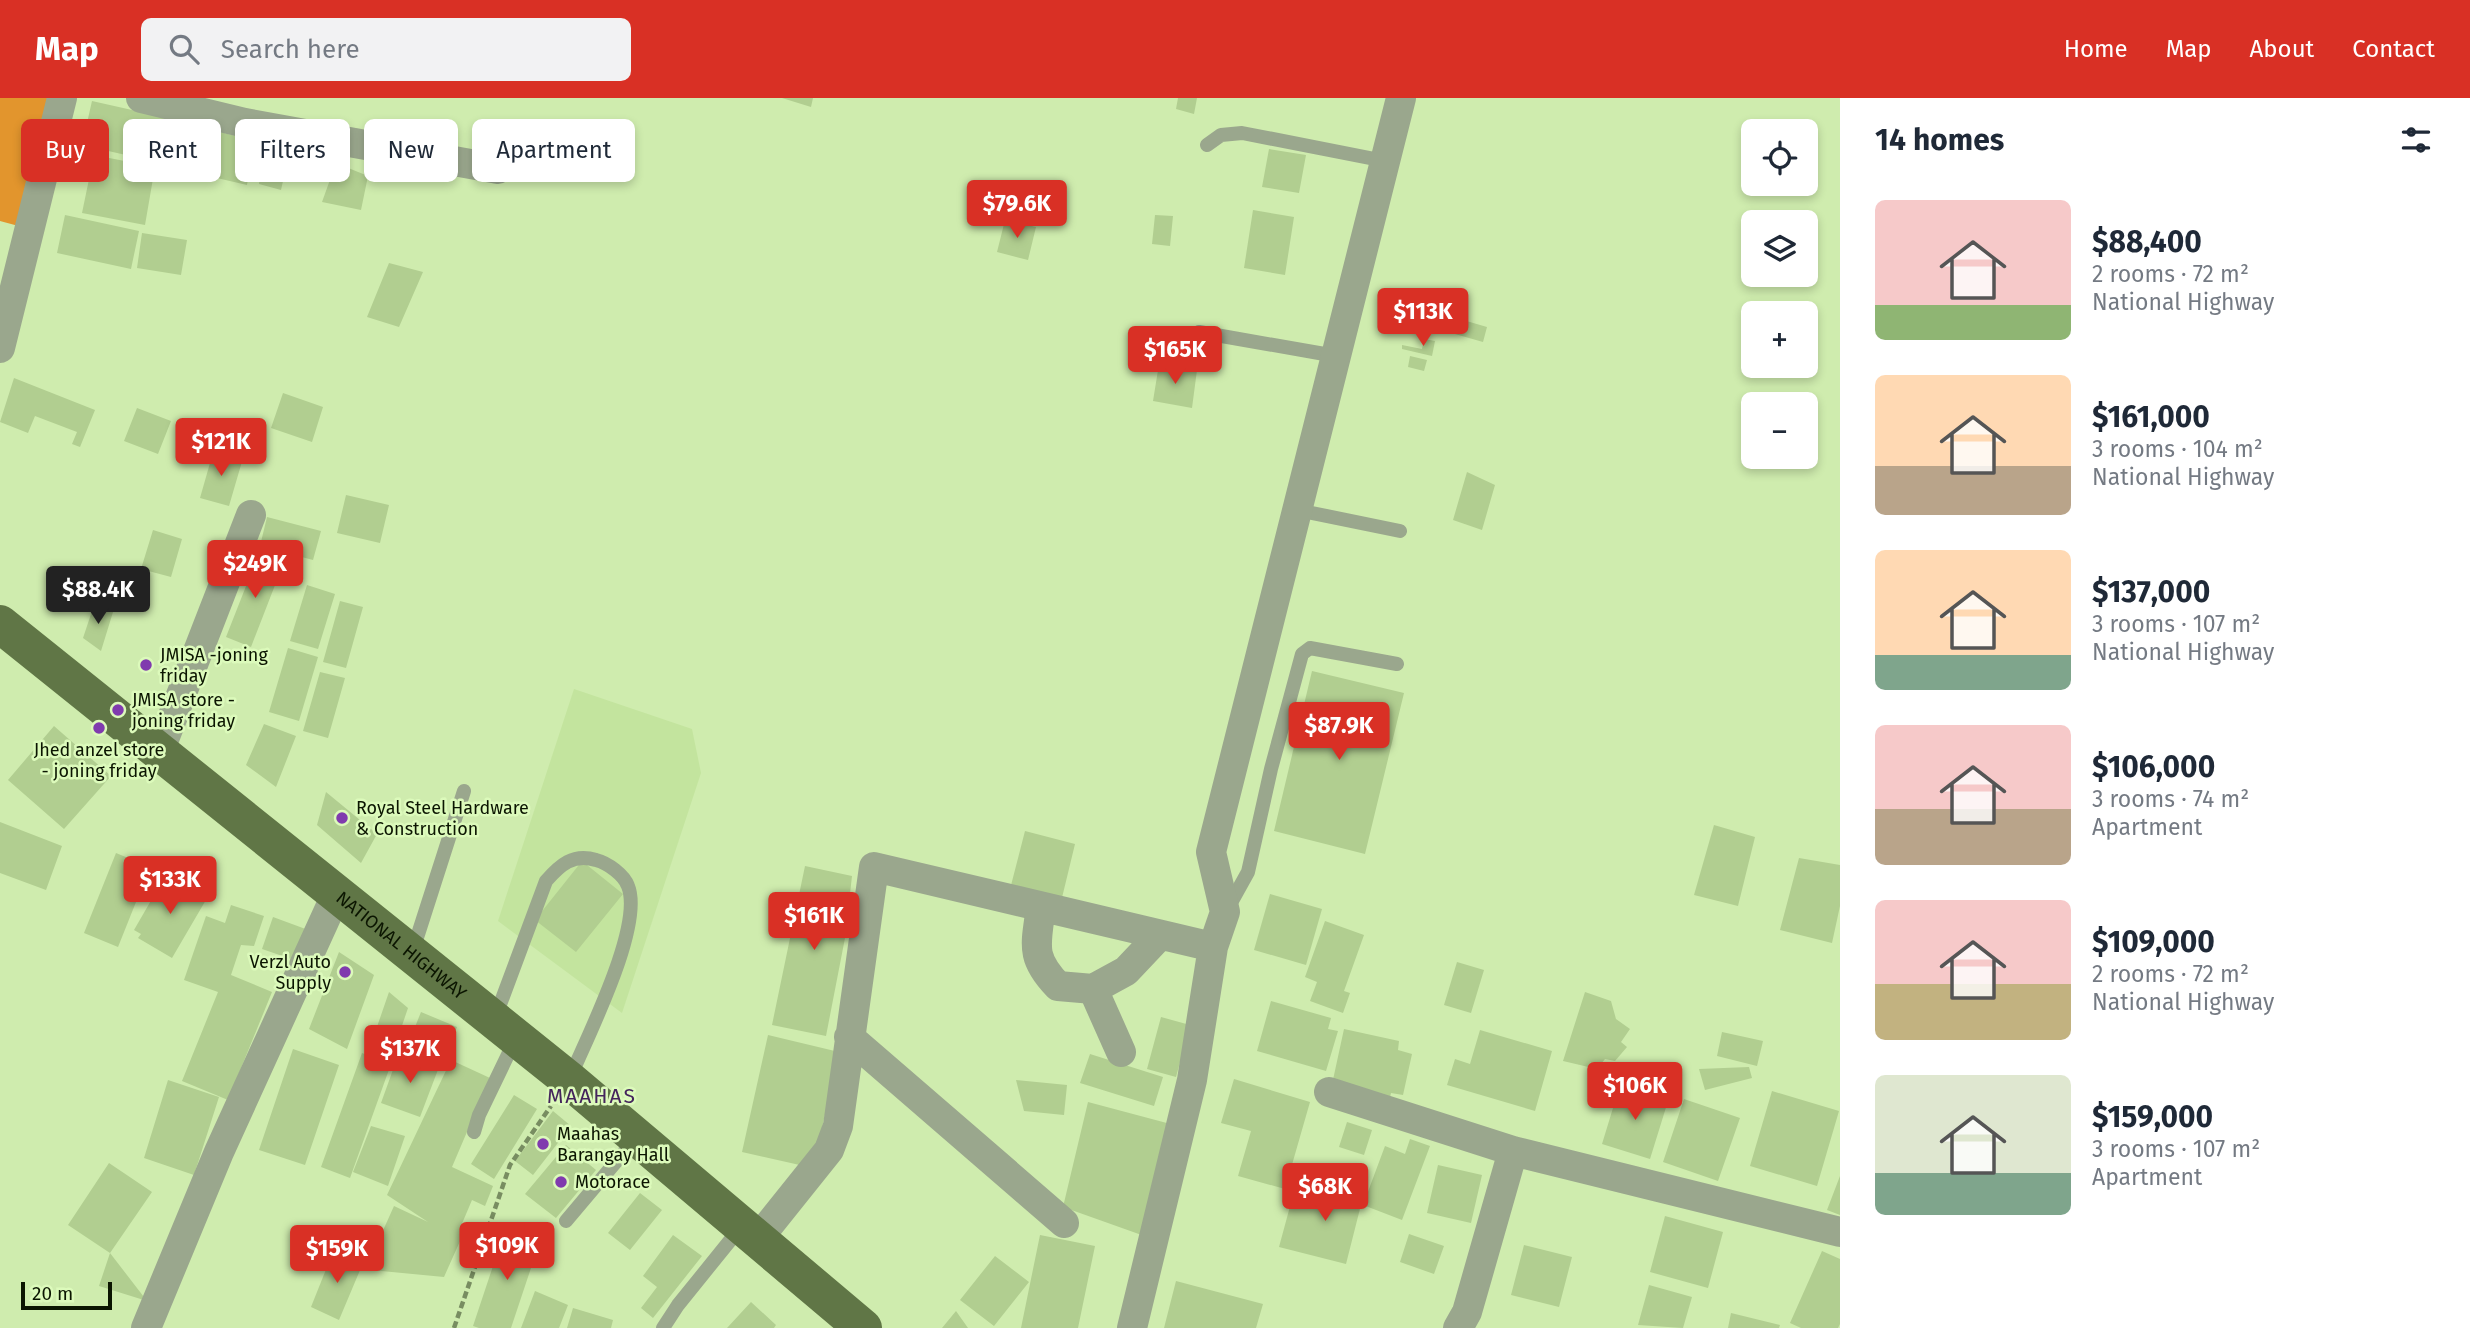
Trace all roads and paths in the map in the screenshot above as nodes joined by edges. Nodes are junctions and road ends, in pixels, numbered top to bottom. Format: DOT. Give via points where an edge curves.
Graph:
graph roads {
  1 [pos="62,98"];
  2 [pos="141,98"];
  3 [pos="1401,98"];
  4 [pos="1208,145"];
  5 [pos="1385,161"];
  6 [pos="472,164"];
  7 [pos="1199,332"];
  8 [pos="0,348"];
  9 [pos="1336,356"];
  10 [pos="1297,510"];
  11 [pos="251,515"];
  12 [pos="1400,531"];
  13 [pos="0,624"];
  14 [pos="1397,664"];
  15 [pos="159,752"];
  16 [pos="464,791"];
  17 [pos="335,895"];
  18 [pos="1041,907"];
  19 [pos="1225,912"];
  20 [pos="1160,935"];
  21 [pos="1213,947"];
  22 [pos="411,954"];
  23 [pos="1093,989"];
  24 [pos="505,1028"];
  25 [pos="849,1037"];
  26 [pos="1121,1052"];
  27 [pos="569,1080"];
  28 [pos="1329,1092"];
  29 [pos="474,1132"];
  30 [pos="637,1137"];
  31 [pos="1513,1151"];
  32 [pos="566,1221"];
  33 [pos="1064,1223"];
  34 [pos="1840,1232"];
  35 [pos="749,1233"];
  36 [pos="146,1328"];
  37 [pos="454,1328"];
  38 [pos="663,1328"];
  39 [pos="863,1328"];
  40 [pos="1132,1328"];
  41 [pos="1458,1328"];
  1 -- 8 [label="street"];
  2 -- 6 [label="street" via="245,123"];
  3 -- 5 [label="street"];
  4 -- 5 [label="lane" via="1222,135 1241,132"];
  5 -- 9 [label="street"];
  7 -- 9 [label="lane"];
  9 -- 10 [label="street"];
  10 -- 12 [label="lane"];
  10 -- 19 [label="street" via="1211,852"];
  11 -- 15 [label="street"];
  13 -- 15 [label="main road, NATIONAL HIGHWAY"];
  14 -- 19 [label="lane" via="1310,648 1302,654 1248,872"];
  15 -- 17 [label="main road, NATIONAL HIGHWAY"];
  16 -- 22 [label="lane"];
  17 -- 22 [label="main road, NATIONAL HIGHWAY"];
  17 -- 36 [label="street" via="219,1152"];
  18 -- 20 [label="street"];
  18 -- 23 [label="street" via="1036,941 1039,967 1058,986"];
  18 -- 25 [label="street" via="874,867"];
  19 -- 21 [label="street"];
  20 -- 21 [label="street"];
  20 -- 23 [label="street" via="1126,971"];
  21 -- 40 [label="street" via="1192,1080"];
  22 -- 24 [label="main road, NATIONAL HIGHWAY"];
  23 -- 26 [label="street"];
  24 -- 27 [label="main road, NATIONAL HIGHWAY"];
  24 -- 27 [label="lane" via="547,881 560,864 579,857 613,868 628,885 630,931"];
  24 -- 29 [label="lane"];
  25 -- 33 [label="street"];
  25 -- 35 [label="street" via="838,1126 830,1150"];
  27 -- 30 [label="main road, NATIONAL HIGHWAY"];
  27 -- 37 [label="path" via="510,1166"];
  28 -- 31 [label="street"];
  30 -- 32 [label="lane"];
  30 -- 35 [label="main road, NATIONAL HIGHWAY"];
  31 -- 34 [label="street"];
  31 -- 41 [label="street" via="1467,1312"];
  35 -- 38 [label="lane" via="678,1305"];
  35 -- 39 [label="main road, NATIONAL HIGHWAY"];
}
